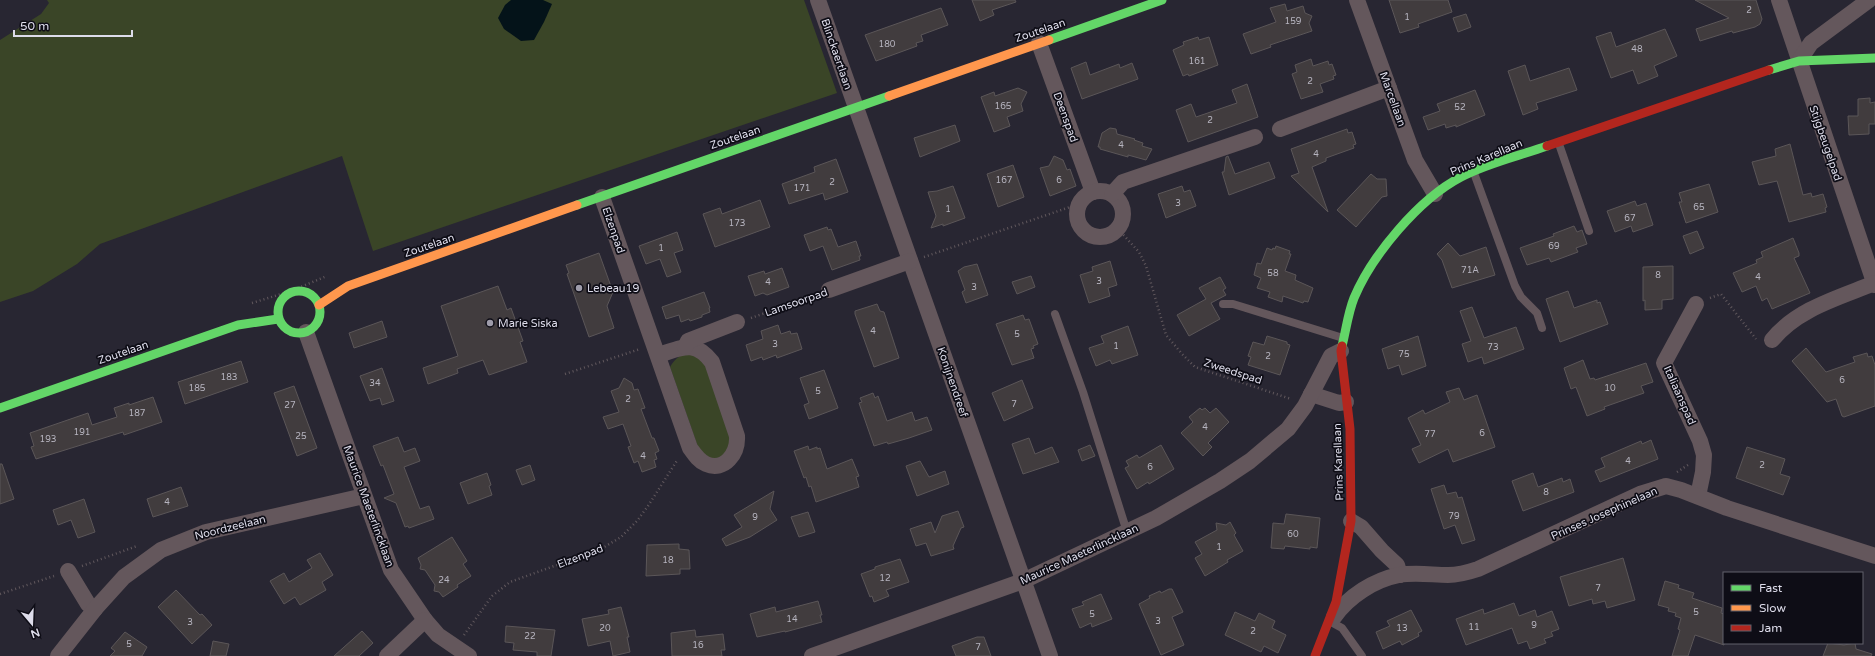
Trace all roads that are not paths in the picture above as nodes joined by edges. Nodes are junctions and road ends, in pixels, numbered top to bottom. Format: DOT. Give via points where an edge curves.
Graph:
graph roads {
  1 [pos="818,0"];
  2 [pos="1162,0"];
  3 [pos="1357,0"];
  4 [pos="1779,0"];
  5 [pos="1869,0"];
  6 [pos="1039,43"];
  7 [pos="1875,58"];
  8 [pos="1799,61"];
  9 [pos="1389,88"];
  10 [pos="856,107"];
  11 [pos="1280,129"];
  12 [pos="1255,137"];
  13 [pos="1558,141"];
  14 [pos="1474,172"];
  15 [pos="1093,192"];
  16 [pos="1112,194"];
  17 [pos="1435,194"];
  18 [pos="602,197"];
  19 [pos="1589,231"];
  20 [pos="910,261"];
  21 [pos="1875,284"];
  22 [pos="829,290"];
  23 [pos="319,304"];
  24 [pos="1223,304"];
  25 [pos="1696,304"];
  26 [pos="1055,314"];
  27 [pos="278,319"];
  28 [pos="737,322"];
  29 [pos="1542,328"];
  30 [pos="306,332"];
  31 [pos="1772,340"];
  32 [pos="1342,345"];
  33 [pos="685,347"];
  34 [pos="656,349"];
  35 [pos="1308,400"];
  36 [pos="1346,402"];
  37 [pos="0,408"];
  38 [pos="364,496"];
  39 [pos="1698,496"];
  40 [pos="1351,521"];
  41 [pos="1127,532"];
  42 [pos="1875,556"];
  43 [pos="68,571"];
  44 [pos="1400,575"];
  45 [pos="1023,581"];
  46 [pos="95,609"];
  47 [pos="425,620"];
  48 [pos="1330,621"];
  49 [pos="462,652"];
  50 [pos="58,656"];
  51 [pos="387,656"];
  52 [pos="812,656"];
  53 [pos="1050,656"];
  54 [pos="1315,656"];
  55 [pos="1362,656"];
  1 -- 10 [label="street, Blinckaertlaan"];
  2 -- 6 [label="street, Zoutelaan"];
  3 -- 9 [label="street, Marcellaan"];
  4 -- 8 [label="street, Stijgbeugelpad"];
  5 -- 8 [label="street" via="1811,42"];
  6 -- 10 [label="street, Zoutelaan"];
  6 -- 15 [label="street, Deenspad"];
  7 -- 8 [label="street, Prins Karellaan"];
  8 -- 13 [label="street, Prins Karellaan"];
  8 -- 21 [label="street, Stijgbeugelpad"];
  9 -- 11 [label="street"];
  9 -- 17 [label="street, Marcellaan" via="1415,160"];
  10 -- 18 [label="street, Zoutelaan"];
  10 -- 20 [label="street, Konijnendreef"];
  12 -- 16 [label="street" via="1123,182"];
  13 -- 14 [label="street, Prins Karellaan"];
  13 -- 19 [label="lane"];
  14 -- 17 [label="street, Prins Karellaan" via="1461,177"];
  14 -- 29 [label="lane" via="1514,286 1537,314"];
  15 -- 16 [label="street" via="1100,190"];
  15 -- 16 [label="street" via="1086,195 1076,214 1082,229 1096,237 1112,234 1122,223 1123,210 1118,198"];
  17 -- 32 [label="street, Prins Karellaan" via="1395,233 1371,265 1354,299"];
  18 -- 23 [label="street, Zoutelaan" via="348,286"];
  18 -- 34 [label="street, Elzenpad"];
  20 -- 22 [label="street, Lamsoorpad"];
  20 -- 45 [label="street, Konijnendreef"];
  21 -- 31 [label="street" via="1795,318"];
  23 -- 27 [label="street" via="308,292 291,291 279,302"];
  23 -- 30 [label="street" via="318,321"];
  24 -- 32 [label="lane" via="1233,304"];
  25 -- 39 [label="street, Italiaanspad" via="1664,363 1704,455"];
  26 -- 41 [label="lane" via="1083,392"];
  27 -- 30 [label="street" via="289,331"];
  27 -- 37 [label="street, Zoutelaan" via="238,325"];
  28 -- 33 [label="street" via="688,341"];
  30 -- 38 [label="street, Maurice Maeterlincklaan"];
  32 -- 35 [label="street, Maurice Maeterlincklaan" via="1331,356"];
  32 -- 36 [label="street, Prins Karellaan"];
  33 -- 34 [label="street"];
  33 -- 34 [label="street, Elzenpad" via="697,348 712,362 737,436 735,452 730,460 722,464 713,466 699,460 690,448"];
  35 -- 36 [label="street"];
  35 -- 41 [label="street, Maurice Maeterlincklaan" via="1288,429 1250,461 1220,481"];
  36 -- 40 [label="street, Prins Karellaan" via="1350,429"];
  38 -- 46 [label="street, Noordzeelaan" via="230,526 184,540 144,561 124,577"];
  38 -- 47 [label="street, Maurice Maeterlincklaan" via="391,570"];
  39 -- 42 [label="street, Prinses Josephinelaan"];
  39 -- 44 [label="street, Prinses Josephinelaan" via="1666,486 1640,494 1478,569 1450,575"];
  40 -- 44 [label="street" via="1361,527 1397,565"];
  40 -- 48 [label="street, Prins Karellaan"];
  41 -- 45 [label="street, Maurice Maeterlincklaan"];
  43 -- 46 [label="street" via="88,604"];
  44 -- 48 [label="street, Prinses Josephinelaan" via="1368,587 1344,604"];
  45 -- 52 [label="street, Maurice Maeterlincklaan"];
  45 -- 53 [label="street, Konijnendreef"];
  46 -- 50 [label="street, Noordzeelaan"];
  47 -- 49 [label="street, Maurice Maeterlincklaan" via="438,635"];
  47 -- 51 [label="street"];
  48 -- 54 [label="street, Prins Karellaan"];
  48 -- 55 [label="lane" via="1342,628"];
}
